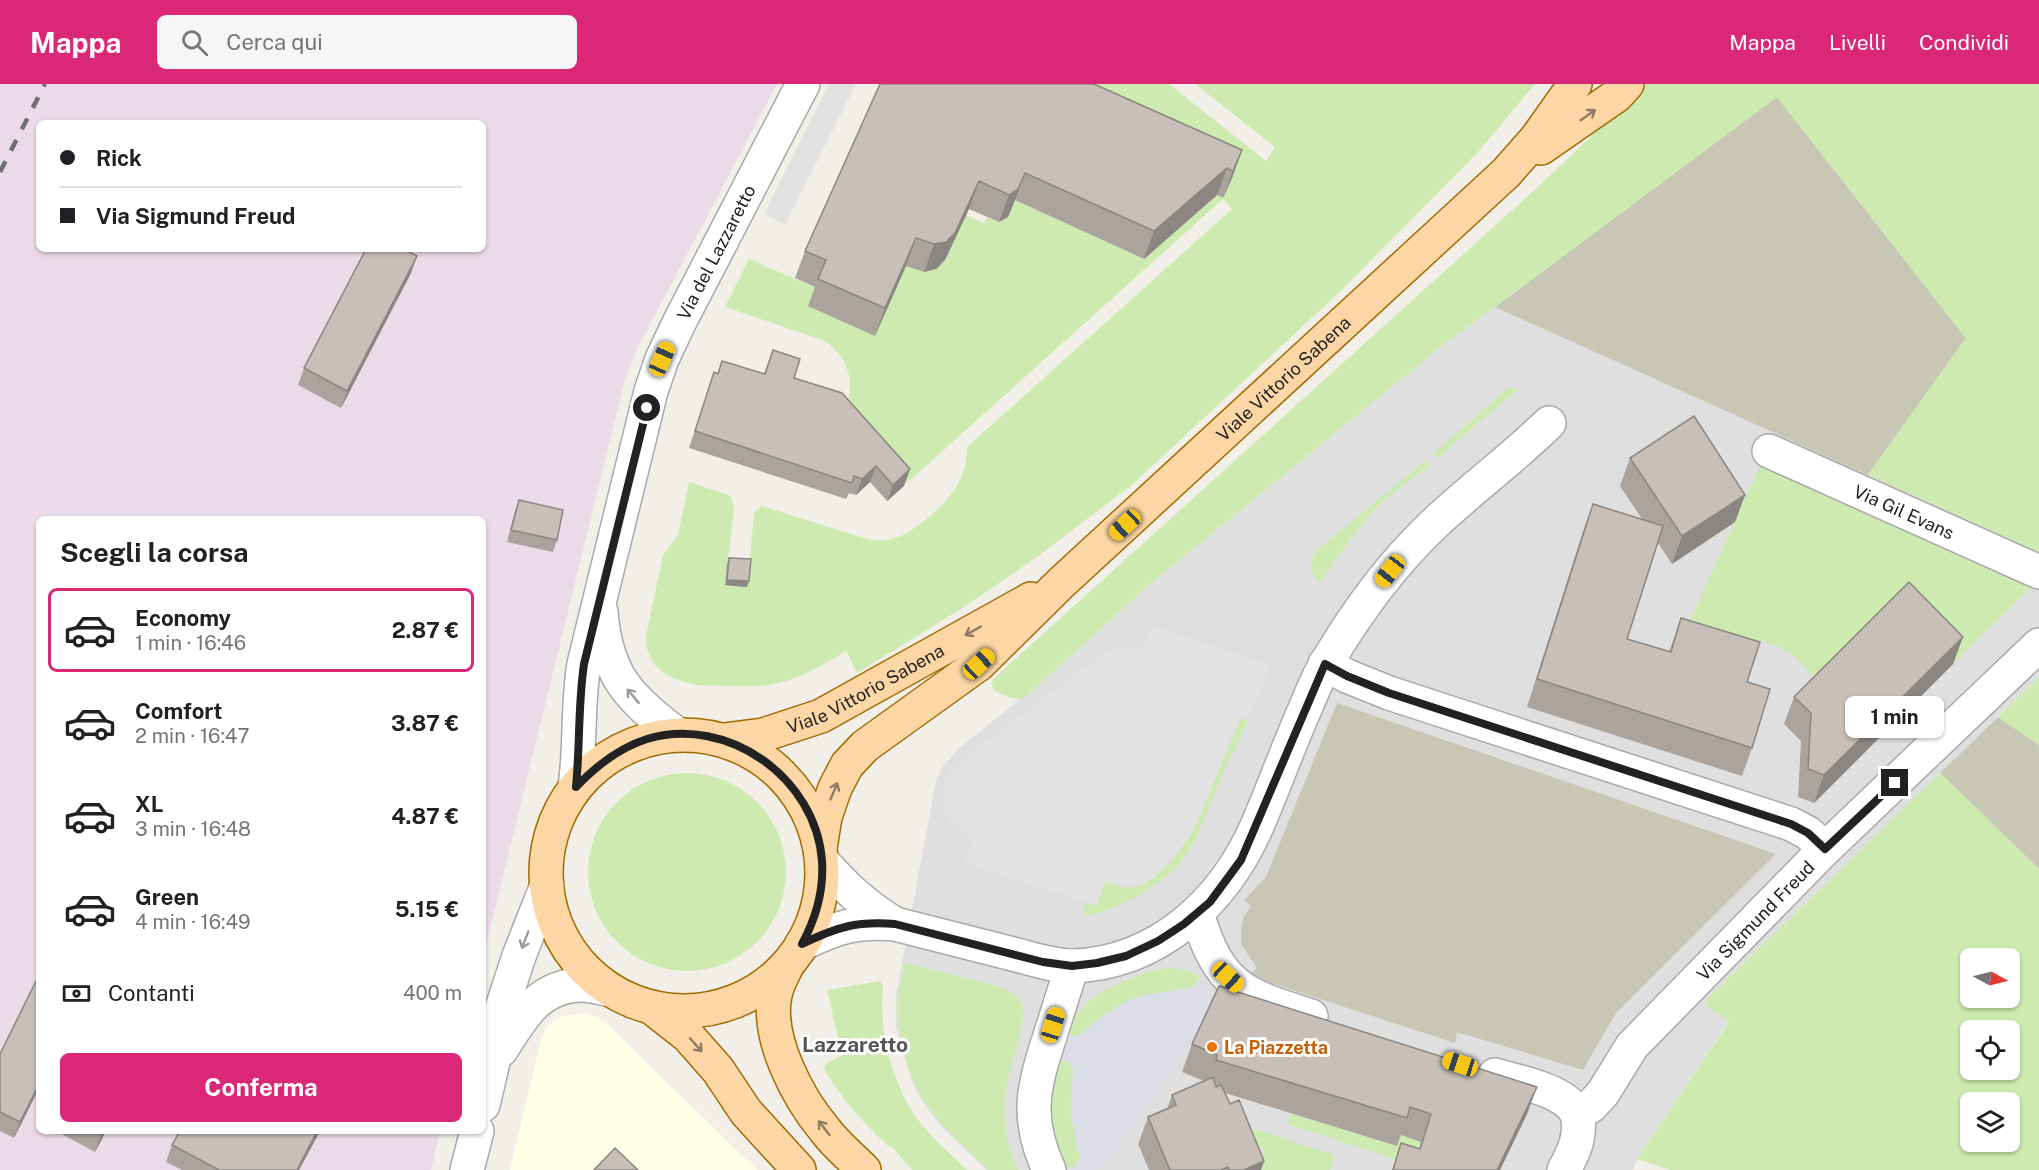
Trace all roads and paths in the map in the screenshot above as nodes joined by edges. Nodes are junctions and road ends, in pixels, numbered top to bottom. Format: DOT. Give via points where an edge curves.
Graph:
graph roads {
  1 [pos="802,84"];
  2 [pos="1575,84"];
  3 [pos="1627,84"];
  4 [pos="1506,173"];
  5 [pos="1549,423"];
  6 [pos="1769,451"];
  7 [pos="2039,572"];
  8 [pos="1062,583"];
  9 [pos="600,601"];
  10 [pos="2039,645"];
  11 [pos="1325,664"];
  12 [pos="677,734"];
  13 [pos="724,740"];
  14 [pos="576,787"];
  15 [pos="1825,849"];
  16 [pos="821,854"];
  17 [pos="547,885"];
  18 [pos="1197,913"];
  19 [pos="895,924"];
  20 [pos="795,955"];
  21 [pos="1072,966"];
  22 [pos="610,990"];
  23 [pos="651,1007"];
  24 [pos="1335,1024"];
  25 [pos="494,1062"];
  26 [pos="1472,1067"];
  27 [pos="486,1093"];
  28 [pos="1577,1114"];
  29 [pos="476,1134"];
  30 [pos="467,1170"];
  31 [pos="799,1170"];
  32 [pos="864,1170"];
  33 [pos="1049,1170"];
  34 [pos="1564,1170"];
  1 -- 9 [label="street, Via del Lazzaretto" via="662,359"];
  2 -- 4 [label="main road, Viale Vittorio Sabena" via="1536,140"];
  4 -- 3 [label="main road, Viale Vittorio Sabena, one-way" via="1616,96"];
  4 -- 8 [label="main road, Viale Vittorio Sabena"];
  5 -- 11 [label="street" via="1401,558"];
  6 -- 7 [label="street, Via Gil Evans"];
  8 -- 13 [label="main road, Viale Vittorio Sabena, one-way" via="821,716 763,735"];
  16 -- 8 [label="main road, Viale Vittorio Sabena, one-way" via="825,817 847,765 865,746 979,664"];
  12 -- 9 [label="street, Via del Lazzaretto, one-way" via="640,705 617,676 605,644"];
  9 -- 14 [label="street, Via del Lazzaretto" via="580,686"];
  10 -- 15 [label="street, Via Sigmund Freud"];
  11 -- 15 [label="street" via="1389,693 1791,824"];
  11 -- 18 [label="street" via="1241,860"];
  12 -- 13 [label="main road"];
  12 -- 14 [label="main road" via="648,739 621,750 596,766"];
  13 -- 16 [label="main road" via="762,758 783,775 808,813"];
  14 -- 17 [label="main road" via="552,833"];
  15 -- 28 [label="street, Via Sigmund Freud" via="1632,1046 1603,1093"];
  16 -- 19 [label="street" via="840,881 863,903"];
  16 -- 20 [label="main road" via="819,904"];
  17 -- 22 [label="main road" via="560,934 590,974"];
  17 -- 25 [label="street, one-way" via="512,974"];
  18 -- 21 [label="street" via="1158,941 1126,956"];
  18 -- 24 [label="street" via="1215,960 1243,991"];
  19 -- 20 [label="street" via="873,922 837,928"];
  19 -- 21 [label="street"];
  20 -- 23 [label="main road" via="769,982 725,1005 684,1011"];
  32 -- 20 [label="main road, one-way" via="824,1130 793,1082 779,1049 774,998"];
  21 -- 33 [label="street" via="1037,1076 1034,1098 1039,1148"];
  22 -- 23 [label="main road"];
  22 -- 25 [label="street" via="582,985 540,999 528,1008"];
  23 -- 31 [label="main road, one-way" via="688,1036 718,1070 746,1112"];
  25 -- 27 [label="street"];
  26 -- 28 [label="street" via="1562,1098"];
  28 -- 34 [label="street" via="1577,1143"];
  29 -- 30 [label="street"];
}
